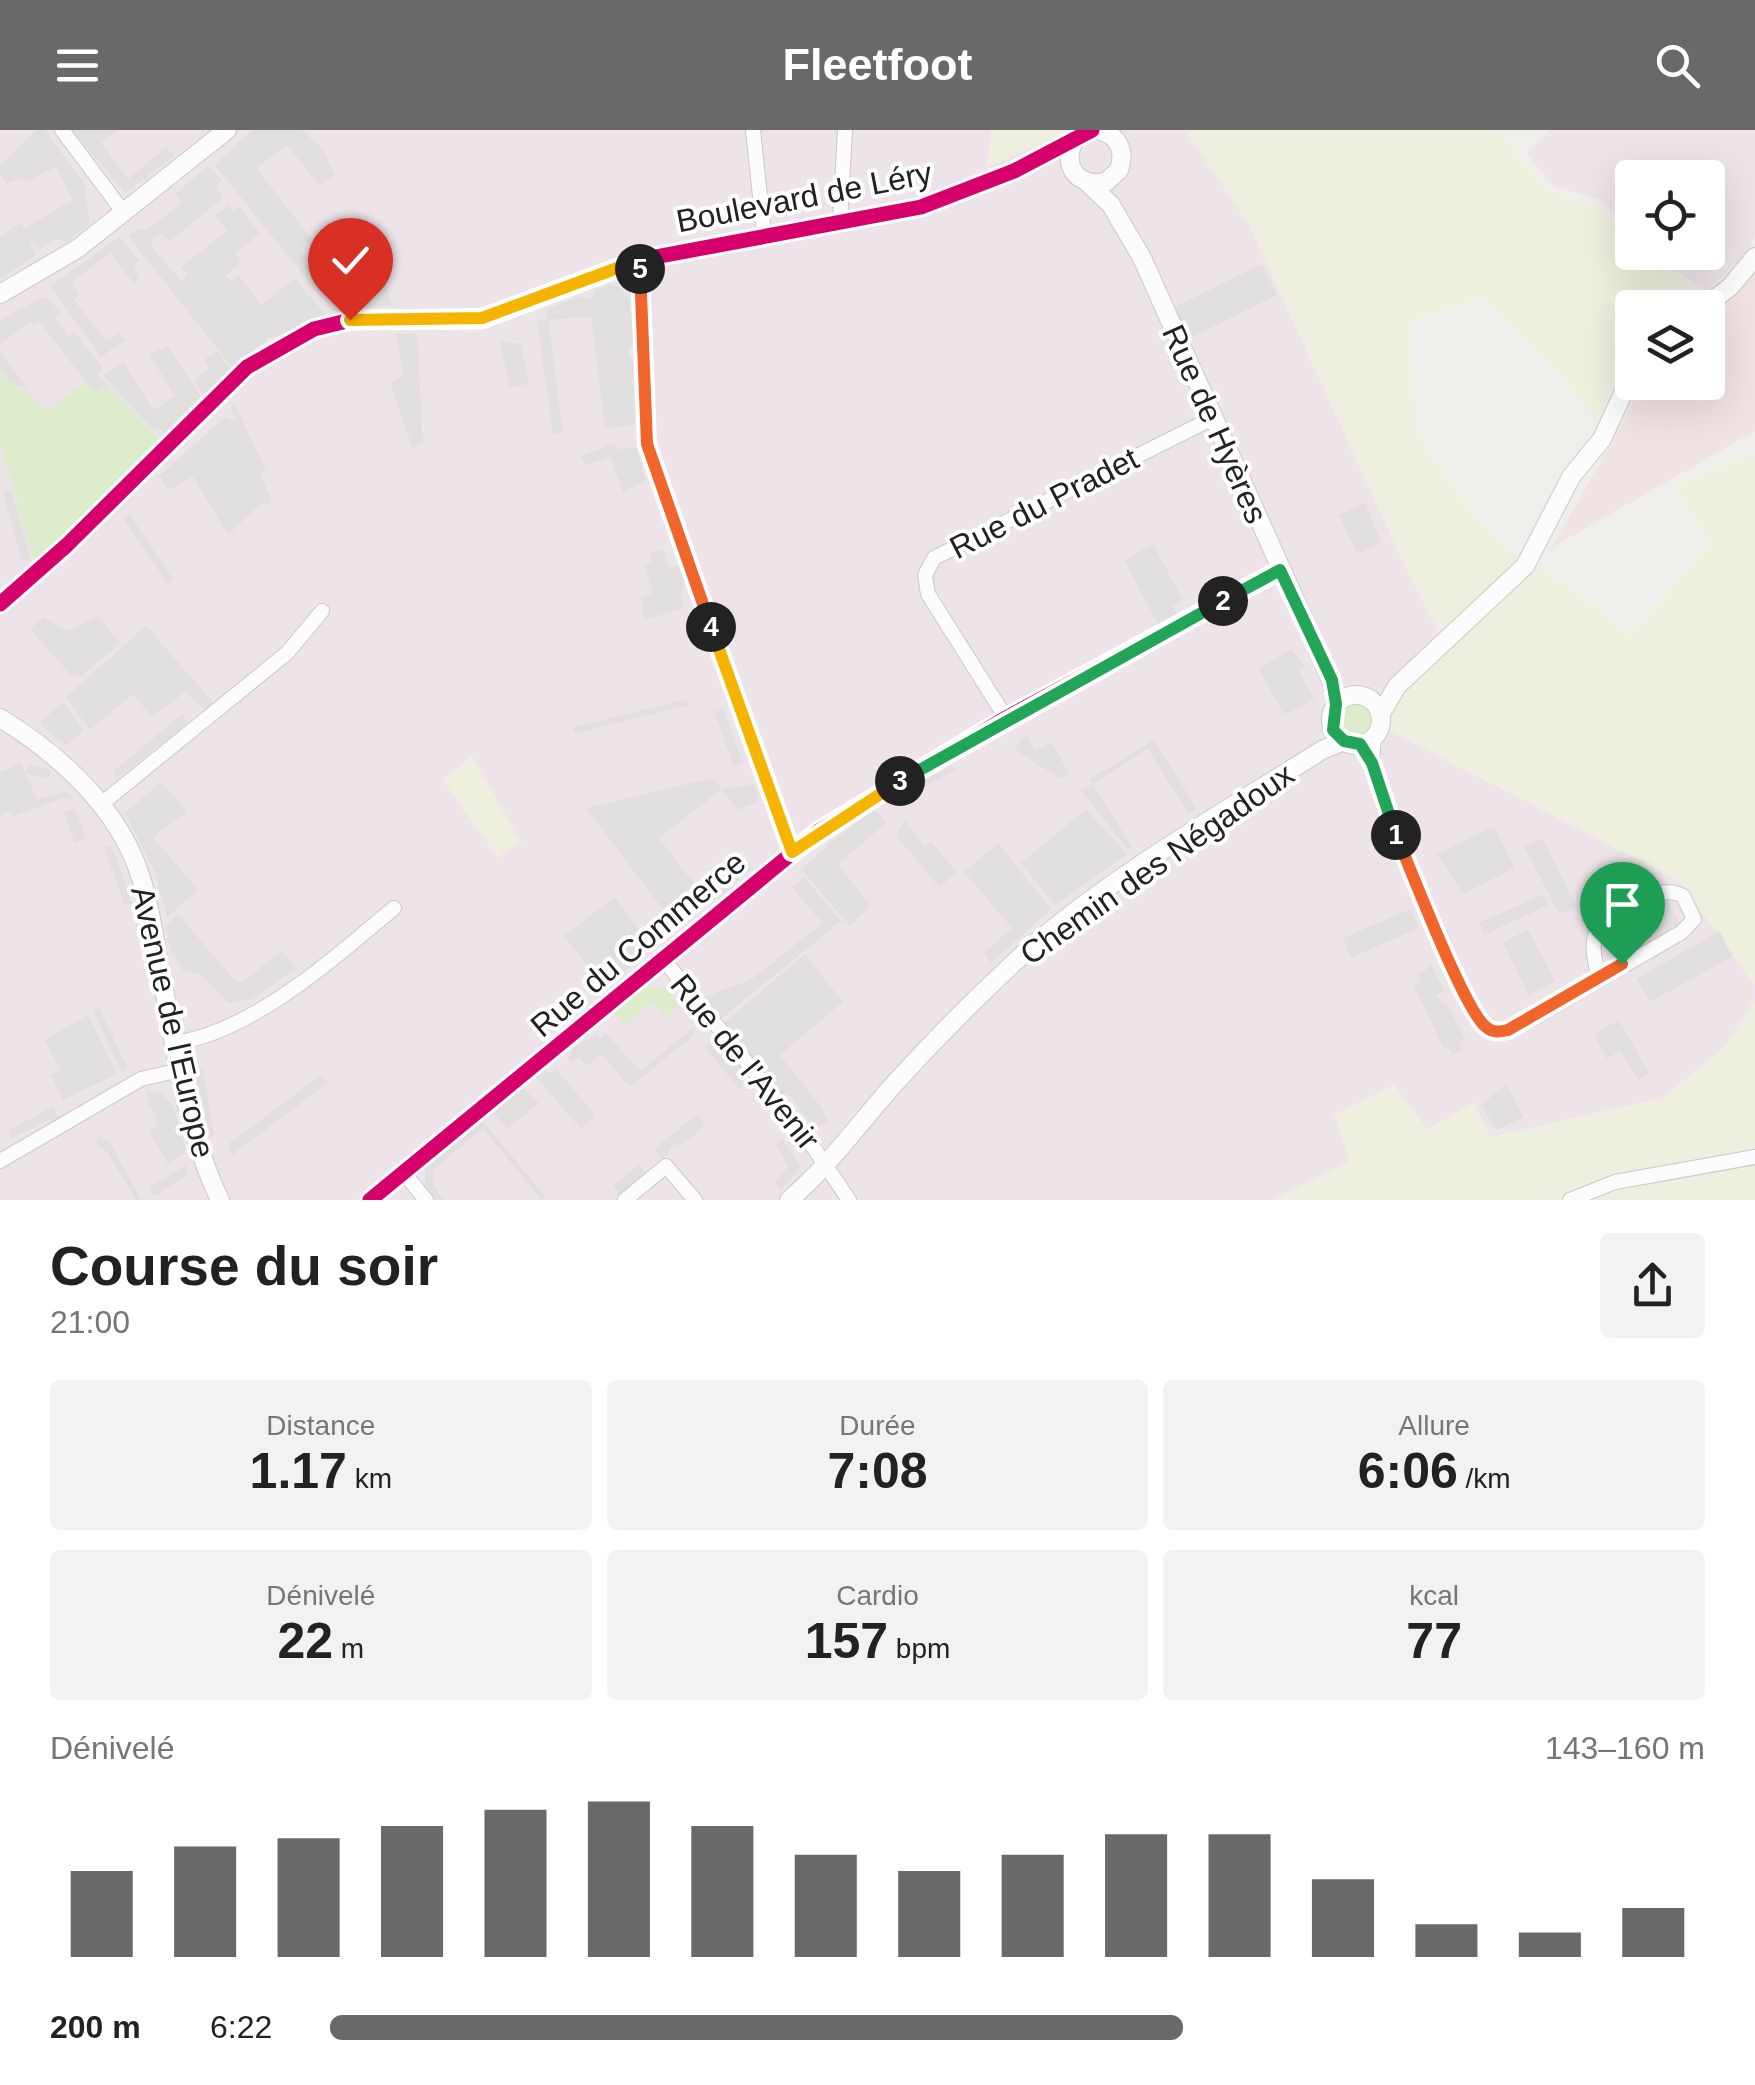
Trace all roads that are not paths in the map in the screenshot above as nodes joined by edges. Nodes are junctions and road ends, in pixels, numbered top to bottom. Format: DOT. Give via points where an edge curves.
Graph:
graph roads {
  1 [pos="62,130"];
  2 [pos="227,130"];
  3 [pos="753,130"];
  4 [pos="844,130"];
  5 [pos="1089,132"];
  6 [pos="1119,136"];
  7 [pos="1120,170"];
  8 [pos="1014,171"];
  9 [pos="1080,178"];
  10 [pos="124,213"];
  11 [pos="840,221"];
  12 [pos="1123,222"];
  13 [pos="764,234"];
  14 [pos="1755,257"];
  15 [pos="639,260"];
  16 [pos="1725,291"];
  17 [pos="0,294"];
  18 [pos="1620,400"];
  19 [pos="1212,418"];
  20 [pos="1280,570"];
  21 [pos="0,604"];
  22 [pos="322,612"];
  23 [pos="1397,686"];
  24 [pos="1352,700"];
  25 [pos="1380,715"];
  26 [pos="0,718"];
  27 [pos="1006,718"];
  28 [pos="1353,738"];
  29 [pos="100,805"];
  30 [pos="792,852"];
  31 [pos="394,908"];
  32 [pos="663,959"];
  33 [pos="1600,979"];
  34 [pos="175,1043"];
  35 [pos="180,1070"];
  36 [pos="1755,1157"];
  37 [pos="0,1160"];
  38 [pos="827,1165"];
  39 [pos="404,1173"];
  40 [pos="220,1200"];
  41 [pos="370,1200"];
  42 [pos="426,1200"];
  43 [pos="625,1200"];
  44 [pos="695,1200"];
  45 [pos="789,1200"];
  46 [pos="849,1200"];
  47 [pos="1570,1200"];
  1 -- 10 [label="street"];
  2 -- 10 [label="street"];
  3 -- 13 [label="street"];
  4 -- 11 [label="street"];
  5 -- 6 [label="street"];
  5 -- 8 [label="street, Boulevard de Léry"];
  5 -- 9 [label="street" via="1069,151"];
  6 -- 7 [label="street"];
  7 -- 9 [label="street" via="1106,182"];
  7 -- 12 [label="street, Rue de Hyères"];
  8 -- 9 [label="street, Boulevard de Léry" via="1048,166"];
  8 -- 11 [label="street, Boulevard de Léry" via="922,206"];
  9 -- 12 [label="street, Rue de Hyères"];
  10 -- 17 [label="street"];
  11 -- 13 [label="street, Boulevard de Léry"];
  12 -- 19 [label="street, Rue de Hyères"];
  13 -- 15 [label="street, Boulevard de Léry"];
  14 -- 16 [label="street"];
  15 -- 21 [label="street, Boulevard de Léry" via="482,318 350,320 285,342 247,368"];
  15 -- 30 [label="street" via="647,444"];
  18 -- 23 [label="street" via="1525,566"];
  19 -- 20 [label="street, Rue de Hyères"];
  19 -- 27 [label="street, Rue du Pradet" via="934,558 925,575 928,594"];
  20 -- 24 [label="street, Rue de Hyères" via="1332,680"];
  20 -- 27 [label="street, Rue du Commerce"];
  22 -- 29 [label="street" via="286,653"];
  23 -- 24 [label="street"];
  23 -- 25 [label="street"];
  24 -- 25 [label="street"];
  24 -- 28 [label="street"];
  25 -- 28 [label="street"];
  26 -- 29 [label="street, Avenue de l'Europe" via="32,738"];
  27 -- 30 [label="street, Rue du Commerce"];
  28 -- 33 [label="street" via="1372,763 1388,816 1485,1027 1508,1030"];
  28 -- 38 [label="street, Chemin des Négadoux" via="1322,750 1080,910 1022,956 897,1081"];
  29 -- 34 [label="street, Avenue de l'Europe" via="140,874"];
  30 -- 32 [label="street, Rue du Commerce"];
  31 -- 34 [label="street" via="317,972 213,1034"];
  32 -- 38 [label="street, Rue de l'Avenir"];
  32 -- 39 [label="street, Rue du Commerce"];
  33 -- 33 [label="street" via="1688,928 1694,918 1683,896 1655,891 1616,912 1596,932"];
  34 -- 35 [label="street, Avenue de l'Europe"];
  35 -- 37 [label="street" via="141,1079"];
  35 -- 40 [label="street, Avenue de l'Europe" via="198,1152"];
  36 -- 47 [label="street" via="1615,1182"];
  38 -- 45 [label="street, Chemin des Négadoux"];
  38 -- 46 [label="street, Rue de l'Avenir"];
  39 -- 41 [label="street, Rue du Commerce"];
  39 -- 42 [label="street"];
  43 -- 44 [label="street" via="666,1166"];
}
